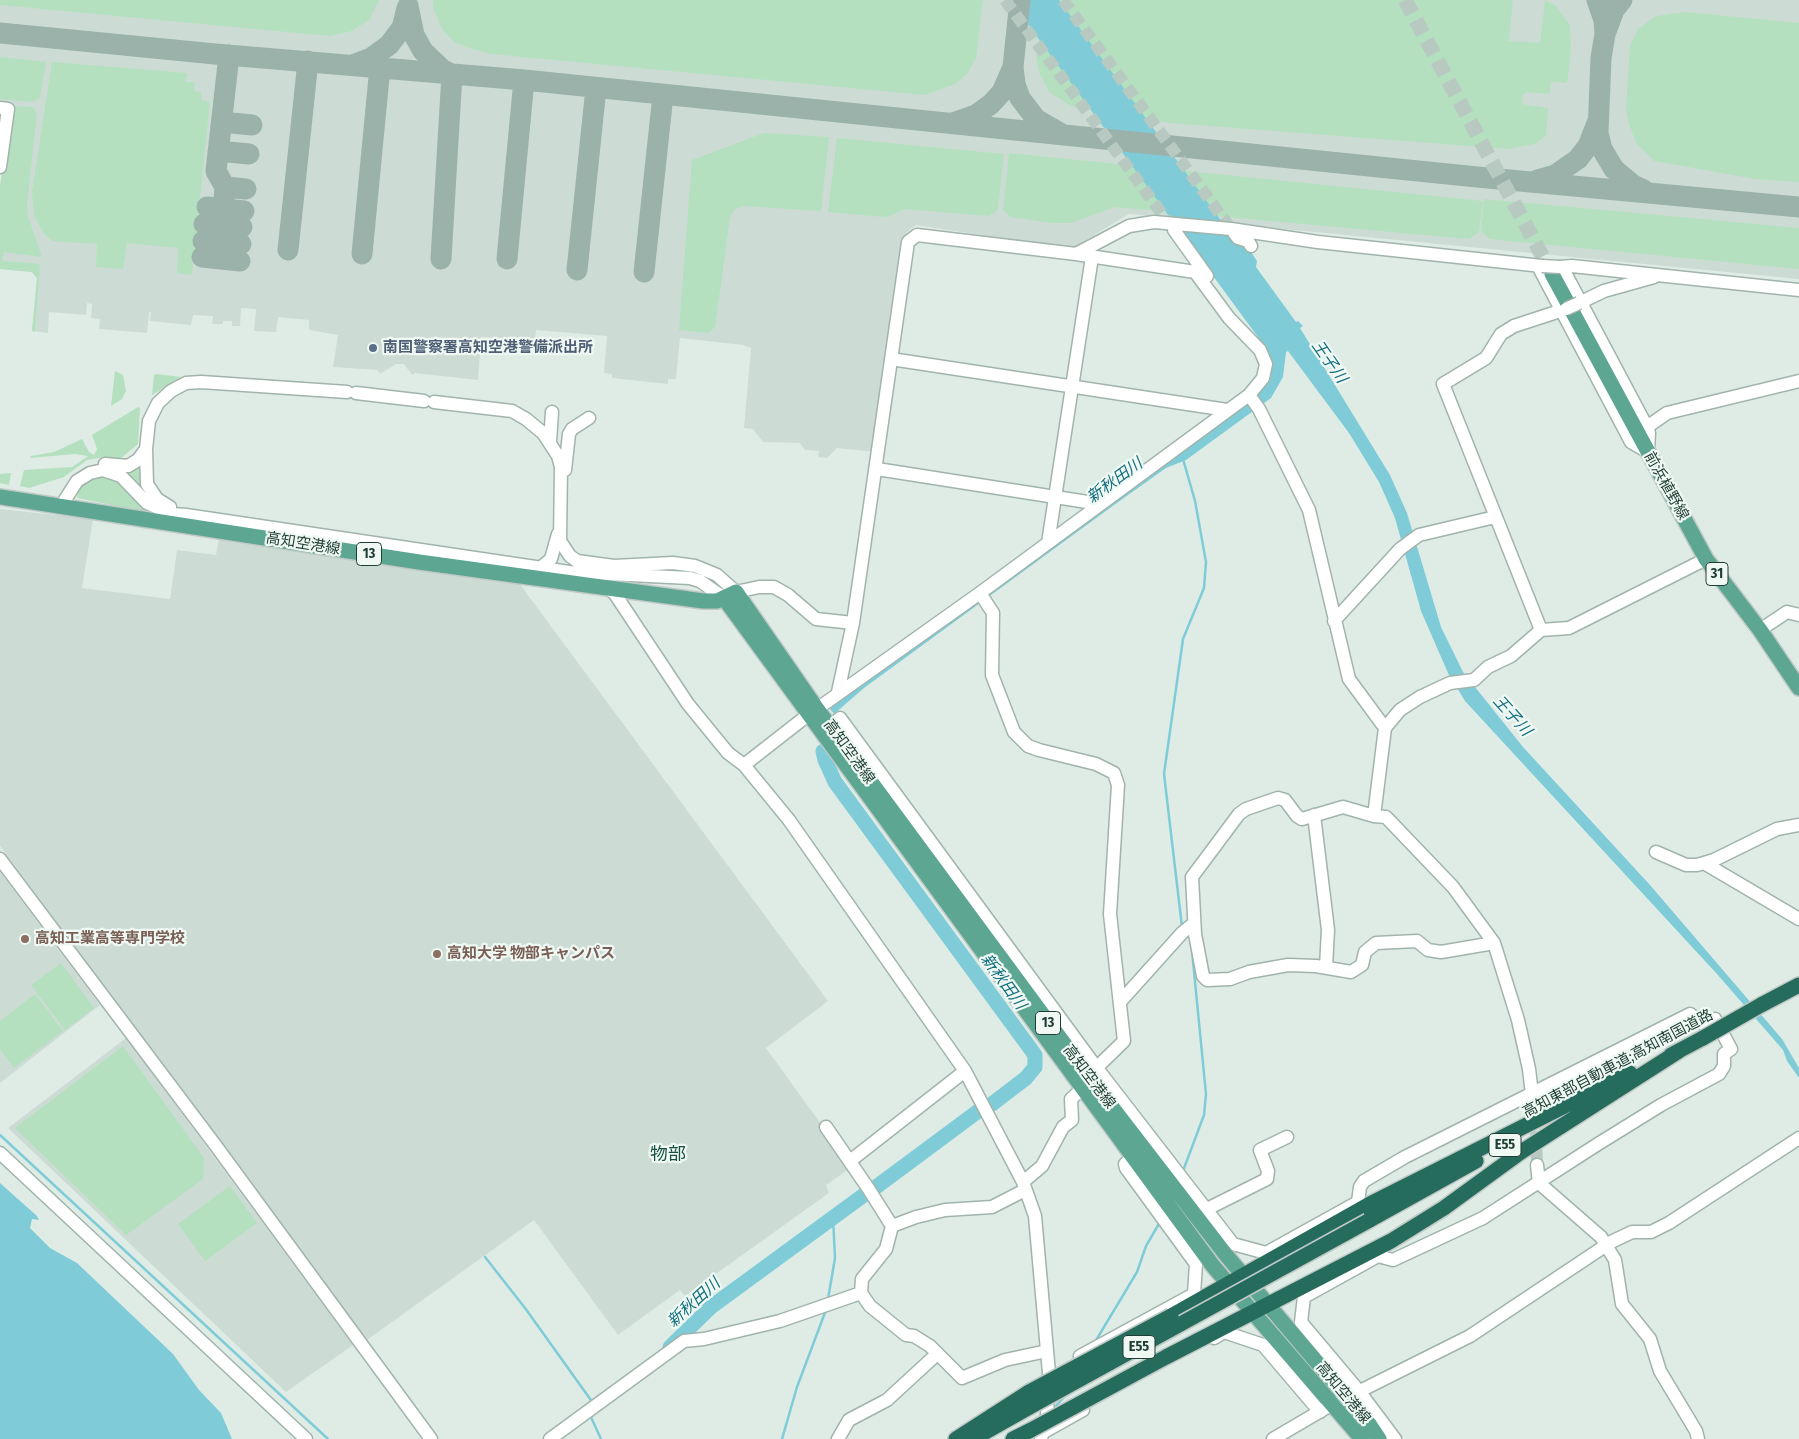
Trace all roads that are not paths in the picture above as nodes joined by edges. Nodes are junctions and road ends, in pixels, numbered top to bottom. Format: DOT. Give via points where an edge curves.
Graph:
graph roads {
  1 [pos="0,108"];
  2 [pos="0,167"];
  3 [pos="1174,230"];
  4 [pos="1234,233"];
  5 [pos="1252,246"];
  6 [pos="1076,254"];
  7 [pos="1092,257"];
  8 [pos="1551,268"];
  9 [pos="1662,275"];
  10 [pos="1799,290"];
  11 [pos="1580,302"];
  12 [pos="1564,310"];
  13 [pos="1241,328"];
  14 [pos="891,358"];
  15 [pos="1799,381"];
  16 [pos="1072,386"];
  17 [pos="1249,395"];
  18 [pos="1227,410"];
  19 [pos="552,412"];
  20 [pos="589,418"];
  21 [pos="1647,427"];
  22 [pos="550,442"];
  23 [pos="146,449"];
  24 [pos="1648,452"];
  25 [pos="877,469"];
  26 [pos="562,479"];
  27 [pos="1055,496"];
  28 [pos="0,497"];
  29 [pos="1100,504"];
  30 [pos="61,506"];
  31 [pos="186,514"];
  32 [pos="1495,517"];
  33 [pos="558,534"];
  34 [pos="1048,543"];
  35 [pos="1706,559"];
  36 [pos="539,569"];
  37 [pos="607,587"];
  38 [pos="730,595"];
  39 [pos="982,596"];
  40 [pos="1799,615"];
  41 [pos="1334,621"];
  42 [pos="853,624"];
  43 [pos="1541,630"];
  44 [pos="1760,630"];
  45 [pos="1799,688"];
  46 [pos="838,692"];
  47 [pos="813,712"];
  48 [pos="1385,728"];
  49 [pos="744,765"];
  50 [pos="1314,814"];
  51 [pos="1374,816"];
  52 [pos="1799,825"];
  53 [pos="1656,852"];
  54 [pos="0,860"];
  55 [pos="1704,863"];
  56 [pos="1799,920"];
  57 [pos="1194,923"];
  58 [pos="1494,943"];
  59 [pos="1326,967"];
  60 [pos="1799,984"];
  61 [pos="1120,1002"];
  62 [pos="1679,1051"];
  63 [pos="1643,1068"];
  64 [pos="965,1071"];
  65 [pos="1089,1077"];
  66 [pos="1533,1094"];
  67 [pos="1534,1111"];
  68 [pos="826,1127"];
  69 [pos="1287,1137"];
  70 [pos="1799,1138"];
  71 [pos="0,1153"];
  72 [pos="1133,1157"];
  73 [pos="850,1161"];
  74 [pos="1537,1165"];
  75 [pos="1539,1183"];
  76 [pos="1024,1186"];
  77 [pos="1205,1210"];
  78 [pos="892,1226"];
  79 [pos="1606,1245"];
  80 [pos="1243,1282"];
  81 [pos="1227,1284"];
  82 [pos="861,1293"];
  83 [pos="1268,1304"];
  84 [pos="1253,1313"];
  85 [pos="1047,1351"];
  86 [pos="937,1354"];
  87 [pos="1049,1373"];
  88 [pos="1353,1394"];
  89 [pos="1032,1398"];
  90 [pos="1326,1408"];
  91 [pos="1038,1434"];
  92 [pos="306,1439"];
  93 [pos="431,1439"];
  94 [pos="550,1439"];
  95 [pos="838,1439"];
  96 [pos="956,1439"];
  97 [pos="973,1439"];
  98 [pos="1013,1439"];
  99 [pos="1274,1439"];
  100 [pos="1362,1439"];
  101 [pos="1379,1439"];
  102 [pos="1395,1439"];
  103 [pos="1698,1439"];
  1 -- 2 [label="street" via="8,109"];
  3 -- 13 [label="street"];
  4 -- 5 [label="street"];
  6 -- 7 [label="street"];
  6 -- 8 [label="street" via="1128,226 1154,222"];
  6 -- 14 [label="street" via="917,234 908,242"];
  7 -- 13 [label="street" via="1195,272 1229,318"];
  7 -- 16 [label="street"];
  8 -- 9 [label="street" via="1572,266"];
  8 -- 11 [label="street"];
  8 -- 12 [label="street"];
  8 -- 24 [label="main road, 前浜植野線 / 31"];
  9 -- 10 [label="street"];
  9 -- 11 [label="street" via="1604,291"];
  11 -- 12 [label="street, bridge"];
  11 -- 21 [label="street"];
  12 -- 24 [label="street" via="1631,442"];
  12 -- 32 [label="street" via="1514,326 1501,334 1486,358 1443,384"];
  13 -- 17 [label="street" via="1260,350 1266,364 1263,378"];
  14 -- 16 [label="street"];
  14 -- 25 [label="street"];
  15 -- 21 [label="street" via="1667,413"];
  16 -- 18 [label="street"];
  16 -- 27 [label="street"];
  17 -- 18 [label="street"];
  17 -- 41 [label="street" via="1309,510"];
  18 -- 29 [label="street"];
  19 -- 22 [label="street"];
  20 -- 26 [label="street" via="569,434"];
  21 -- 24 [label="street"];
  22 -- 23 [label="street" via="535,426 512,411 352,393 201,382 186,383 171,391 154,408 148,421"];
  22 -- 26 [label="street" via="558,456"];
  23 -- 30 [label="street" via="138,460 128,466 102,464 82,470 62,493"];
  23 -- 31 [label="street" via="146,478 151,492 166,505"];
  24 -- 35 [label="main road, 前浜植野線 / 31"];
  25 -- 27 [label="street"];
  25 -- 42 [label="street"];
  26 -- 33 [label="street"];
  27 -- 29 [label="street"];
  27 -- 34 [label="street"];
  28 -- 30 [label="main road, 高知空港線 / 13"];
  29 -- 34 [label="street"];
  30 -- 31 [label="street" via="77,481 90,472 104,470 121,476 154,507 172,514"];
  30 -- 37 [label="main road, 高知空港線 / 13" via="508,575"];
  31 -- 36 [label="street"];
  32 -- 41 [label="street" via="1420,536 1400,549"];
  32 -- 43 [label="street"];
  33 -- 36 [label="street" via="551,559"];
  33 -- 38 [label="street" via="570,556 584,563 695,566 717,575"];
  34 -- 39 [label="street"];
  35 -- 43 [label="street" via="1569,628"];
  35 -- 44 [label="main road, 前浜植野線 / 31"];
  36 -- 38 [label="street" via="690,578"];
  37 -- 38 [label="main road, 高知空港線 / 13" via="710,602"];
  37 -- 49 [label="street" via="615,594 688,704 728,754"];
  38 -- 42 [label="street" via="759,587 774,587 816,619"];
  38 -- 47 [label="main road, 高知空港線 / 13"];
  39 -- 46 [label="street"];
  39 -- 61 [label="street" via="993,614 992,675 1014,732 1028,746 1061,758 1096,764 1117,777 1110,914"];
  40 -- 44 [label="street" via="1787,612"];
  41 -- 48 [label="street" via="1349,679"];
  42 -- 46 [label="street"];
  43 -- 48 [label="street" via="1511,656 1488,667 1474,680 1450,683 1420,697 1400,710"];
  44 -- 45 [label="main road, 前浜植野線 / 31"];
  46 -- 47 [label="street"];
  47 -- 49 [label="street"];
  47 -- 65 [label="main road, 高知空港線 / 13"];
  47 -- 65 [label="main road, 高知空港線 / 13" via="830,727"];
  48 -- 51 [label="street"];
  49 -- 64 [label="street" via="788,820"];
  50 -- 51 [label="street" via="1343,807"];
  50 -- 57 [label="street" via="1299,818 1282,798 1238,814 1192,877"];
  50 -- 59 [label="street" via="1328,930"];
  51 -- 58 [label="street" via="1386,816 1405,834 1453,887"];
  52 -- 55 [label="street" via="1777,829"];
  53 -- 55 [label="street" via="1686,865"];
  54 -- 93 [label="street"];
  55 -- 56 [label="street"];
  57 -- 59 [label="street" via="1203,976 1207,980 1230,979 1288,965"];
  57 -- 61 [label="street"];
  58 -- 59 [label="street" via="1441,952 1428,950 1416,941 1376,943 1365,952 1362,965 1351,972"];
  58 -- 66 [label="street" via="1518,1020"];
  60 -- 62 [label="highway, 高知東部自動車道;高知南国道路 / E55, bridge"];
  61 -- 65 [label="street" via="1124,1041"];
  62 -- 63 [label="highway, 高知東部自動車道;高知南国道路 / E55"];
  62 -- 83 [label="highway" via="1521,1152 1444,1208 1391,1241"];
  63 -- 80 [label="highway, 高知東部自動車道;高知南国道路 / E55, bridge" via="1368,1222"];
  63 -- 80 [label="highway" via="1368,1205 1306,1239"];
  64 -- 73 [label="street"];
  64 -- 76 [label="street"];
  65 -- 72 [label="main road, 高知空港線 / 13"];
  65 -- 76 [label="street" via="1071,1100 1072,1120 1063,1127 1042,1166"];
  65 -- 77 [label="street"];
  65 -- 80 [label="main road, 高知空港線 / 13"];
  66 -- 67 [label="street"];
  66 -- 75 [label="street" via="1690,1014 1703,1024 1715,1019 1731,1049 1724,1054 1724,1066 1719,1074 1653,1110"];
  66 -- 77 [label="street" via="1405,1157 1364,1181 1358,1202 1266,1253 1233,1244"];
  68 -- 73 [label="street"];
  69 -- 77 [label="street" via="1260,1150 1268,1171 1267,1179"];
  70 -- 79 [label="street" via="1669,1223 1651,1232 1632,1232"];
  71 -- 92 [label="street"];
  72 -- 81 [label="main road, 高知空港線 / 13"];
  72 -- 87 [label="street" via="1125,1164 1126,1168 1196,1264 1194,1294"];
  73 -- 78 [label="street"];
  74 -- 75 [label="street"];
  75 -- 79 [label="street"];
  75 -- 88 [label="street" via="1474,1223 1393,1260 1378,1256 1304,1298 1301,1322"];
  76 -- 78 [label="street" via="992,1206 945,1210"];
  76 -- 85 [label="street" via="1035,1216"];
  78 -- 82 [label="street" via="886,1249 863,1274"];
  79 -- 88 [label="street" via="1470,1336"];
  79 -- 103 [label="street" via="1617,1265 1622,1304 1650,1339 1660,1371"];
  80 -- 81 [label="highway"];
  80 -- 83 [label="main road, 高知空港線 / 13"];
  80 -- 89 [label="highway, E55, bridge"];
  81 -- 84 [label="main road, 高知空港線 / 13"];
  81 -- 89 [label="highway, bridge"];
  82 -- 86 [label="street" via="870,1306 906,1335 923,1341"];
  82 -- 94 [label="street" via="780,1321 684,1341"];
  83 -- 84 [label="highway"];
  83 -- 88 [label="main road, 高知空港線 / 13"];
  84 -- 90 [label="main road, 高知空港線 / 13"];
  84 -- 91 [label="highway, bridge" via="1166,1357"];
  85 -- 86 [label="street" via="1005,1360 962,1378"];
  85 -- 87 [label="street"];
  86 -- 95 [label="street" via="887,1400 850,1420"];
  87 -- 91 [label="street" via="1047,1415"];
  88 -- 90 [label="street"];
  88 -- 101 [label="main road, 高知空港線 / 13"];
  88 -- 102 [label="street"];
  89 -- 96 [label="highway"];
  89 -- 97 [label="highway, E55"];
  90 -- 91 [label="street" via="1263,1345 1224,1332"];
  90 -- 99 [label="street"];
  90 -- 100 [label="main road, 高知空港線 / 13"];
  91 -- 98 [label="highway"];
}
